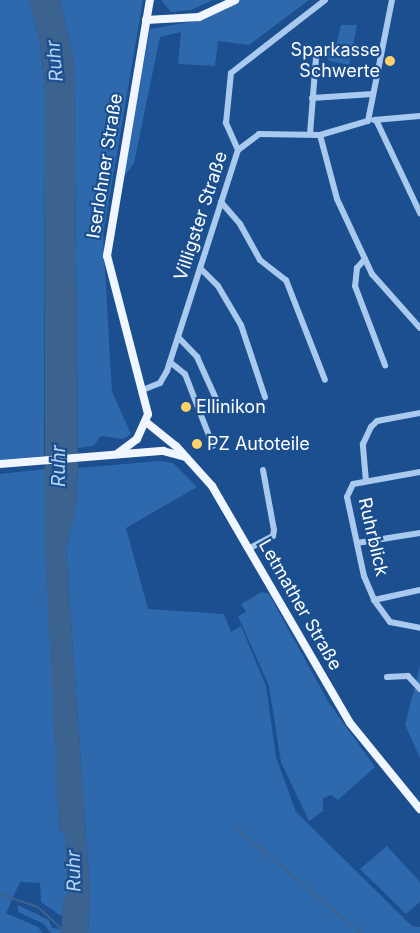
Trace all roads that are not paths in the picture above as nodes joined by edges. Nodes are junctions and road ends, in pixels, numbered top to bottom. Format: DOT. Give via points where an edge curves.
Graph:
graph roads {
  1 [pos="150,0"];
  2 [pos="235,0"];
  3 [pos="325,0"];
  4 [pos="392,0"];
  5 [pos="146,20"];
  6 [pos="316,57"];
  7 [pos="373,94"];
  8 [pos="312,98"];
  9 [pos="420,116"];
  10 [pos="370,118"];
  11 [pos="377,122"];
  12 [pos="310,134"];
  13 [pos="320,135"];
  14 [pos="238,150"];
  15 [pos="221,202"];
  16 [pos="420,213"];
  17 [pos="366,259"];
  18 [pos="200,268"];
  19 [pos="420,328"];
  20 [pos="178,337"];
  21 [pos="170,362"];
  22 [pos="385,365"];
  23 [pos="325,380"];
  24 [pos="145,389"];
  25 [pos="265,397"];
  26 [pos="218,403"];
  27 [pos="420,413"];
  28 [pos="146,422"];
  29 [pos="213,446"];
  30 [pos="117,454"];
  31 [pos="187,458"];
  32 [pos="0,464"];
  33 [pos="263,470"];
  34 [pos="420,472"];
  35 [pos="366,481"];
  36 [pos="420,533"];
  37 [pos="357,543"];
  38 [pos="250,548"];
  39 [pos="420,590"];
  40 [pos="374,600"];
  41 [pos="420,628"];
  42 [pos="387,677"];
  43 [pos="420,689"];
  44 [pos="420,809"];
  1 -- 5 [label="main road, Iserlohner Straße"];
  2 -- 5 [label="main road" via="199,17"];
  3 -- 14 [label="street" via="231,73 226,122"];
  4 -- 7 [label="street"];
  5 -- 24 [label="main road, Iserlohner Straße" via="107,256 120,320"];
  6 -- 8 [label="street"];
  7 -- 8 [label="street"];
  7 -- 10 [label="street"];
  8 -- 12 [label="street"];
  9 -- 11 [label="street"];
  10 -- 11 [label="street"];
  10 -- 13 [label="street, Villigster Straße"];
  11 -- 16 [label="street"];
  12 -- 13 [label="street, Villigster Straße"];
  12 -- 14 [label="street, Villigster Straße" via="265,133"];
  13 -- 17 [label="street" via="337,199"];
  14 -- 15 [label="street, Villigster Straße"];
  15 -- 18 [label="street, Villigster Straße"];
  15 -- 23 [label="street" via="240,224 260,260 286,280"];
  17 -- 19 [label="street" via="385,292"];
  17 -- 22 [label="street" via="357,268 355,286"];
  18 -- 20 [label="street, Villigster Straße"];
  18 -- 25 [label="street" via="218,286 241,325"];
  20 -- 21 [label="street, Villigster Straße"];
  20 -- 26 [label="street" via="198,357"];
  21 -- 24 [label="street, Villigster Straße" via="160,382"];
  21 -- 29 [label="street" via="184,374"];
  24 -- 28 [label="main road, Iserlohner Straße"];
  27 -- 35 [label="street, Ruhrblick" via="377,421 371,427 363,444"];
  28 -- 30 [label="main road" via="132,445"];
  28 -- 31 [label="main road, Letmather Straße"];
  30 -- 31 [label="main road" via="164,451"];
  30 -- 32 [label="main road"];
  31 -- 38 [label="main road, Letmather Straße" via="212,486"];
  33 -- 38 [label="street" via="274,530 272,536"];
  34 -- 35 [label="street"];
  35 -- 37 [label="street, Ruhrblick" via="353,484 347,497"];
  36 -- 37 [label="street"];
  37 -- 40 [label="street, Ruhrblick"];
  38 -- 44 [label="main road, Letmather Straße" via="350,723"];
  39 -- 40 [label="street"];
  40 -- 41 [label="street, Ruhrblick" via="390,622"];
  42 -- 43 [label="street" via="408,676"];
}
